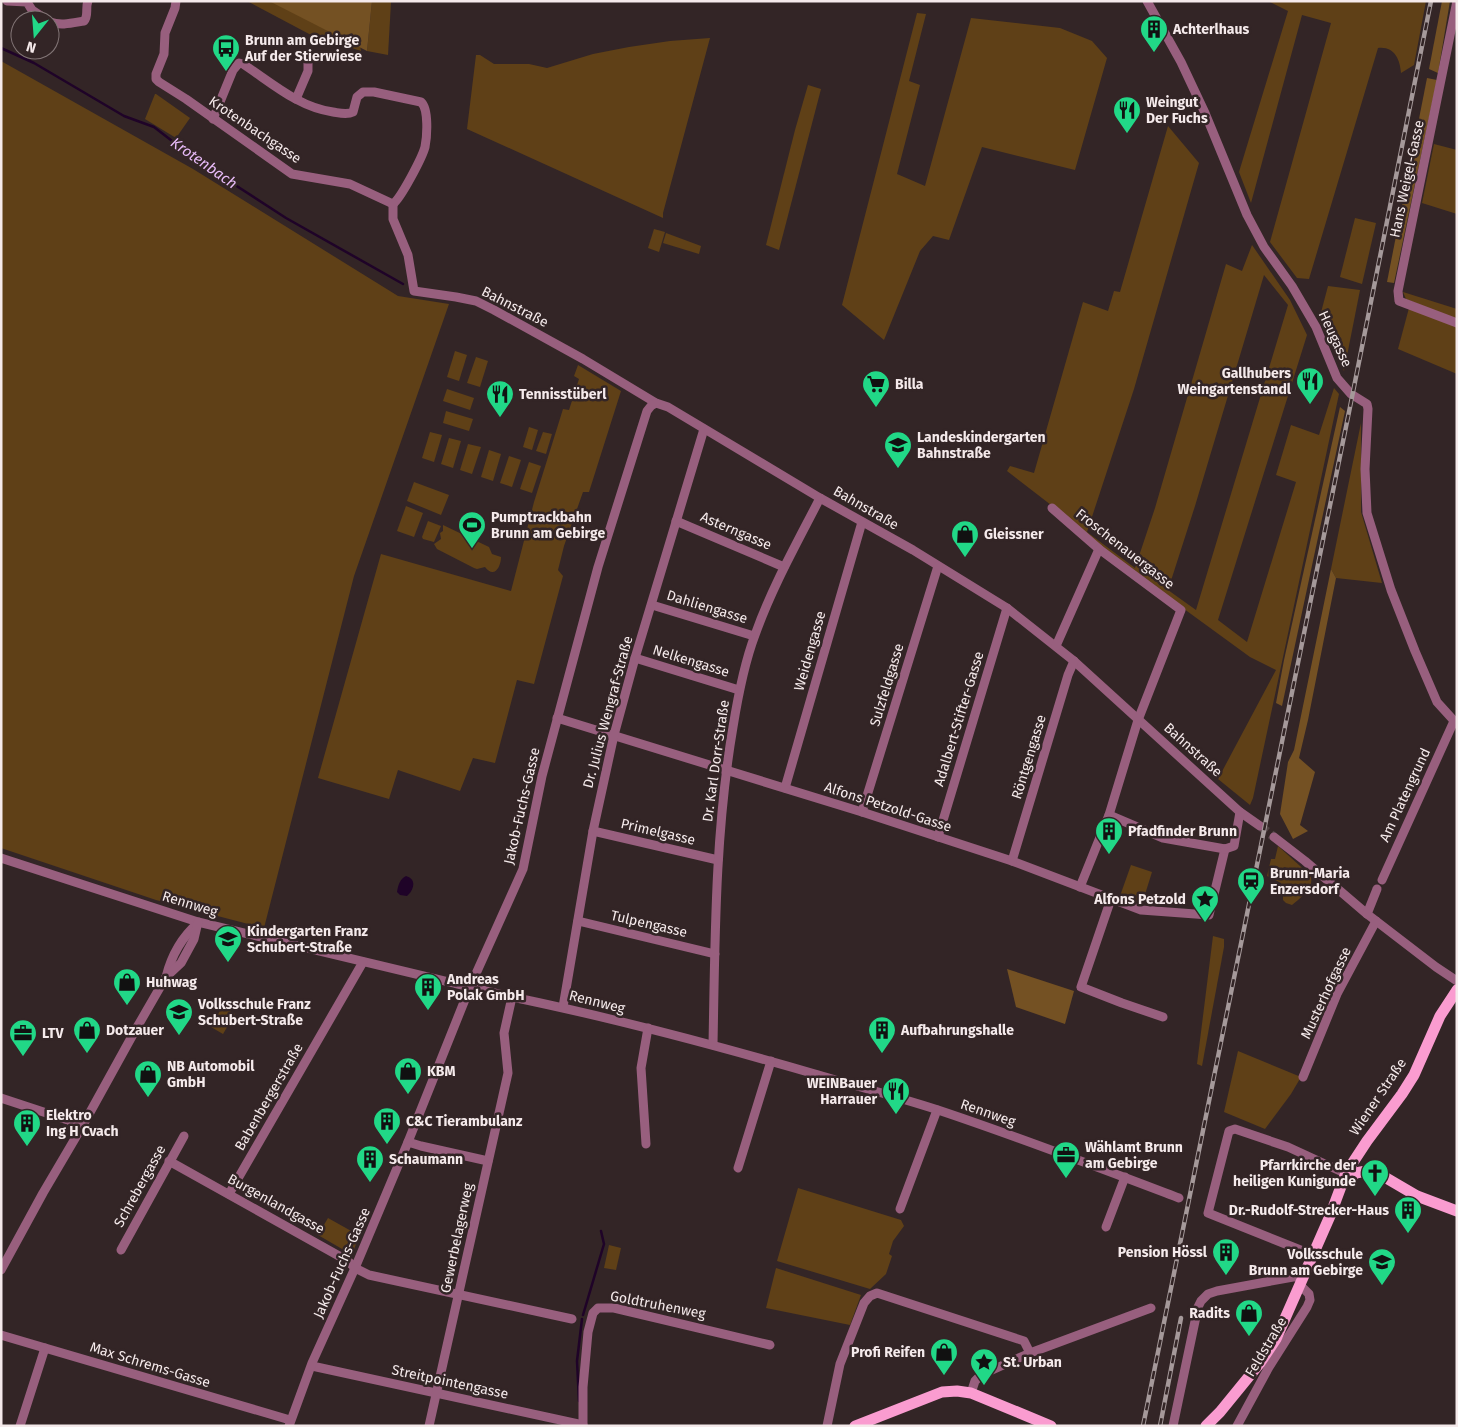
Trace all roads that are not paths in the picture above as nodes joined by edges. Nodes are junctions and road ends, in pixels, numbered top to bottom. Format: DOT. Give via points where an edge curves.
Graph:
graph roads {
  1 [pos="7,1"];
  2 [pos="88,1"];
  3 [pos="176,1"];
  4 [pos="1147,1"];
  5 [pos="1457,1"];
  6 [pos="28,2"];
  7 [pos="60,24"];
  8 [pos="1446,56"];
  9 [pos="1457,58"];
  10 [pos="308,62"];
  11 [pos="296,99"];
  12 [pos="213,119"];
  13 [pos="393,204"];
  14 [pos="1457,322"];
  15 [pos="656,403"];
  16 [pos="704,429"];
  17 [pos="820,498"];
  18 [pos="1052,508"];
  19 [pos="676,521"];
  20 [pos="862,522"];
  21 [pos="1099,549"];
  22 [pos="938,566"];
  23 [pos="784,567"];
  24 [pos="652,605"];
  25 [pos="1007,608"];
  26 [pos="754,636"];
  27 [pos="1056,646"];
  28 [pos="635,658"];
  29 [pos="1074,661"];
  30 [pos="739,690"];
  31 [pos="557,718"];
  32 [pos="1138,720"];
  33 [pos="1455,723"];
  34 [pos="614,735"];
  35 [pos="726,770"];
  36 [pos="785,788"];
  37 [pos="862,812"];
  38 [pos="1240,812"];
  39 [pos="1109,815"];
  40 [pos="1260,826"];
  41 [pos="593,830"];
  42 [pos="938,837"];
  43 [pos="1274,837"];
  44 [pos="1225,849"];
  45 [pos="1,858"];
  46 [pos="718,860"];
  47 [pos="1012,861"];
  48 [pos="1080,887"];
  49 [pos="1111,899"];
  50 [pos="1367,914"];
  51 [pos="578,921"];
  52 [pos="1376,921"];
  53 [pos="198,922"];
  54 [pos="715,954"];
  55 [pos="363,962"];
  56 [pos="1457,981"];
  57 [pos="470,987"];
  58 [pos="1457,990"];
  59 [pos="512,997"];
  60 [pos="562,1007"];
  61 [pos="1162,1017"];
  62 [pos="648,1028"];
  63 [pos="713,1045"];
  64 [pos="771,1061"];
  65 [pos="1302,1077"];
  66 [pos="1,1098"];
  67 [pos="937,1110"];
  68 [pos="83,1125"];
  69 [pos="184,1136"];
  70 [pos="408,1142"];
  71 [pos="1367,1142"];
  72 [pos="646,1144"];
  73 [pos="169,1161"];
  74 [pos="488,1161"];
  75 [pos="738,1168"];
  76 [pos="1376,1172"];
  77 [pos="1349,1175"];
  78 [pos="1125,1177"];
  79 [pos="228,1194"];
  80 [pos="1179,1198"];
  81 [pos="900,1209"];
  82 [pos="1457,1211"];
  83 [pos="1106,1227"];
  84 [pos="121,1250"];
  85 [pos="1313,1255"];
  86 [pos="355,1268"];
  87 [pos="1,1270"];
  88 [pos="1302,1281"];
  89 [pos="459,1295"];
  90 [pos="1151,1308"];
  91 [pos="572,1319"];
  92 [pos="1,1335"];
  93 [pos="770,1344"];
  94 [pos="45,1348"];
  95 [pos="1030,1353"];
  96 [pos="312,1366"];
  97 [pos="436,1393"];
  98 [pos="971,1393"];
  99 [pos="290,1423"];
  100 [pos="1238,1424"];
  101 [pos="583,1425"];
  102 [pos="20,1426"];
  103 [pos="429,1426"];
  104 [pos="827,1426"];
  105 [pos="855,1426"];
  106 [pos="1051,1426"];
  107 [pos="1173,1426"];
  108 [pos="1206,1426"];
  1 -- 6 [label="street"];
  2 -- 7 [label="street" via="84,21"];
  3 -- 12 [label="street, Krotenbachgasse" via="165,33 164,54 156,79"];
  4 -- 33 [label="street, Heugasse" via="1206,113 1247,215 1264,247 1316,327 1337,378 1351,394 1367,404 1365,469 1368,513 1391,590 1415,651 1437,702"];
  5 -- 8 [label="street, Hans Weigel-Gasse"];
  8 -- 9 [label="street"];
  8 -- 14 [label="street, Hans Weigel-Gasse" via="1398,291 1399,301"];
  10 -- 11 [label="street" via="308,71"];
  11 -- 12 [label="street" via="239,63"];
  11 -- 13 [label="street" via="322,110 349,114 354,111 357,97 363,92 423,104 426,111 425,147 401,195"];
  12 -- 13 [label="street, Krotenbachgasse" via="292,174 350,184"];
  13 -- 15 [label="street, Bahnstraße" via="393,219 408,255 414,291 476,300"];
  15 -- 16 [label="street, Bahnstraße"];
  15 -- 31 [label="street, Jakob-Fuchs-Gasse" via="647,411 598,566"];
  16 -- 17 [label="street, Bahnstraße"];
  16 -- 19 [label="street, Dr. Julius Wengraf-Straße"];
  17 -- 20 [label="street, Bahnstraße"];
  17 -- 23 [label="street, Dr. Karl Dorr-Straße"];
  18 -- 21 [label="street, Froschenauergasse"];
  19 -- 23 [label="street, Asterngasse"];
  19 -- 24 [label="street, Dr. Julius Wengraf-Straße"];
  20 -- 22 [label="street, Bahnstraße"];
  20 -- 36 [label="street, Weidengasse"];
  21 -- 27 [label="street"];
  21 -- 32 [label="street, Froschenauergasse" via="1181,610"];
  22 -- 25 [label="street, Bahnstraße"];
  22 -- 37 [label="street, Sulzfeldgasse"];
  23 -- 26 [label="street, Dr. Karl Dorr-Straße"];
  24 -- 26 [label="street, Dahliengasse"];
  24 -- 28 [label="street, Dr. Julius Wengraf-Straße"];
  25 -- 27 [label="street, Bahnstraße"];
  25 -- 42 [label="street, Adalbert-Stifter-Gasse"];
  26 -- 30 [label="street, Dr. Karl Dorr-Straße"];
  27 -- 29 [label="street, Bahnstraße"];
  28 -- 30 [label="street, Nelkengasse"];
  28 -- 34 [label="street, Dr. Julius Wengraf-Straße"];
  29 -- 32 [label="street, Bahnstraße"];
  29 -- 47 [label="street, Röntgengasse"];
  30 -- 35 [label="street, Dr. Karl Dorr-Straße"];
  31 -- 34 [label="street, Alfons Petzold-Gasse"];
  31 -- 57 [label="street, Jakob-Fuchs-Gasse" via="523,869"];
  32 -- 38 [label="street, Bahnstraße"];
  32 -- 39 [label="street"];
  33 -- 50 [label="street, Am Platengrund"];
  34 -- 35 [label="street, Alfons Petzold-Gasse"];
  34 -- 41 [label="street, Dr. Julius Wengraf-Straße"];
  35 -- 36 [label="street, Alfons Petzold-Gasse"];
  35 -- 46 [label="street, Dr. Karl Dorr-Straße"];
  36 -- 37 [label="street, Alfons Petzold-Gasse"];
  37 -- 42 [label="street, Alfons Petzold-Gasse"];
  38 -- 40 [label="street, Bahnstraße"];
  38 -- 44 [label="street" via="1234,846"];
  39 -- 44 [label="street" via="1164,838"];
  39 -- 48 [label="street"];
  41 -- 46 [label="street, Primelgasse"];
  41 -- 51 [label="street, Dr. Julius Wengraf-Straße"];
  42 -- 47 [label="street, Alfons Petzold-Gasse"];
  43 -- 50 [label="street"];
  44 -- 49 [label="street, Alfons Petzold-Gasse" via="1209,915 1141,910"];
  45 -- 53 [label="street, Rennweg"];
  46 -- 54 [label="street, Dr. Karl Dorr-Straße"];
  47 -- 48 [label="street, Alfons Petzold-Gasse"];
  48 -- 49 [label="street, Alfons Petzold-Gasse"];
  49 -- 61 [label="street" via="1081,987"];
  50 -- 52 [label="street"];
  51 -- 54 [label="street, Tulpengasse"];
  51 -- 60 [label="street, Dr. Julius Wengraf-Straße"];
  52 -- 56 [label="street"];
  52 -- 65 [label="street, Musterhofgasse" via="1337,994"];
  53 -- 55 [label="street, Rennweg"];
  53 -- 68 [label="street" via="194,939 181,963 166,977"];
  54 -- 63 [label="street, Dr. Karl Dorr-Straße"];
  55 -- 57 [label="street, Rennweg"];
  55 -- 79 [label="street, Babenbergerstraße"];
  57 -- 59 [label="street, Rennweg"];
  57 -- 70 [label="street, Jakob-Fuchs-Gasse"];
  58 -- 71 [label="main road, Wiener Straße" via="1440,1016 1414,1075"];
  59 -- 60 [label="street, Rennweg"];
  59 -- 74 [label="street, Gewerbelagerweg" via="504,1033 508,1073"];
  60 -- 62 [label="street, Rennweg"];
  62 -- 63 [label="street, Rennweg"];
  62 -- 72 [label="street" via="641,1068"];
  63 -- 64 [label="street, Rennweg"];
  64 -- 67 [label="street, Rennweg"];
  64 -- 75 [label="street"];
  66 -- 68 [label="street"];
  67 -- 78 [label="street, Rennweg"];
  67 -- 81 [label="street"];
  68 -- 87 [label="street"];
  69 -- 73 [label="street, Schrebergasse"];
  70 -- 74 [label="street"];
  70 -- 86 [label="street, Jakob-Fuchs-Gasse"];
  71 -- 76 [label="main road" via="1368,1162"];
  71 -- 77 [label="main road, Wiener Straße"];
  73 -- 79 [label="street, Burgenlandgasse"];
  73 -- 84 [label="street, Schrebergasse"];
  74 -- 89 [label="street, Gewerbelagerweg"];
  76 -- 77 [label="main road"];
  76 -- 82 [label="main road" via="1417,1196"];
  77 -- 85 [label="main road, Wiener Straße"];
  77 -- 85 [label="street" via="1288,1147 1235,1129 1229,1131 1208,1213"];
  78 -- 80 [label="street, Rennweg"];
  78 -- 83 [label="street"];
  79 -- 86 [label="street, Burgenlandgasse" via="348,1261"];
  85 -- 88 [label="main road"];
  86 -- 89 [label="street, Burgenlandgasse"];
  86 -- 96 [label="street, Jakob-Fuchs-Gasse"];
  88 -- 100 [label="street, Feldstraße" via="1310,1300"];
  88 -- 107 [label="street" via="1293,1277 1216,1291 1201,1301"];
  88 -- 108 [label="main road" via="1268,1352"];
  89 -- 91 [label="street, Burgenlandgasse"];
  89 -- 97 [label="street, Gewerbelagerweg"];
  90 -- 95 [label="street"];
  92 -- 94 [label="street, Max Schrems-Gasse"];
  93 -- 101 [label="street, Goldtruhenweg" via="614,1308 598,1308 593,1313 588,1332"];
  94 -- 99 [label="street, Max Schrems-Gasse"];
  94 -- 102 [label="street"];
  95 -- 98 [label="street" via="981,1375"];
  95 -- 104 [label="street" via="1024,1341 877,1293 864,1303 842,1358"];
  96 -- 97 [label="street, Streitpointengasse"];
  96 -- 99 [label="street, Jakob-Fuchs-Gasse"];
  97 -- 101 [label="street, Streitpointengasse"];
  97 -- 103 [label="street, Gewerbelagerweg"];
  98 -- 105 [label="main road" via="942,1392"];
  98 -- 106 [label="main road"];
}
